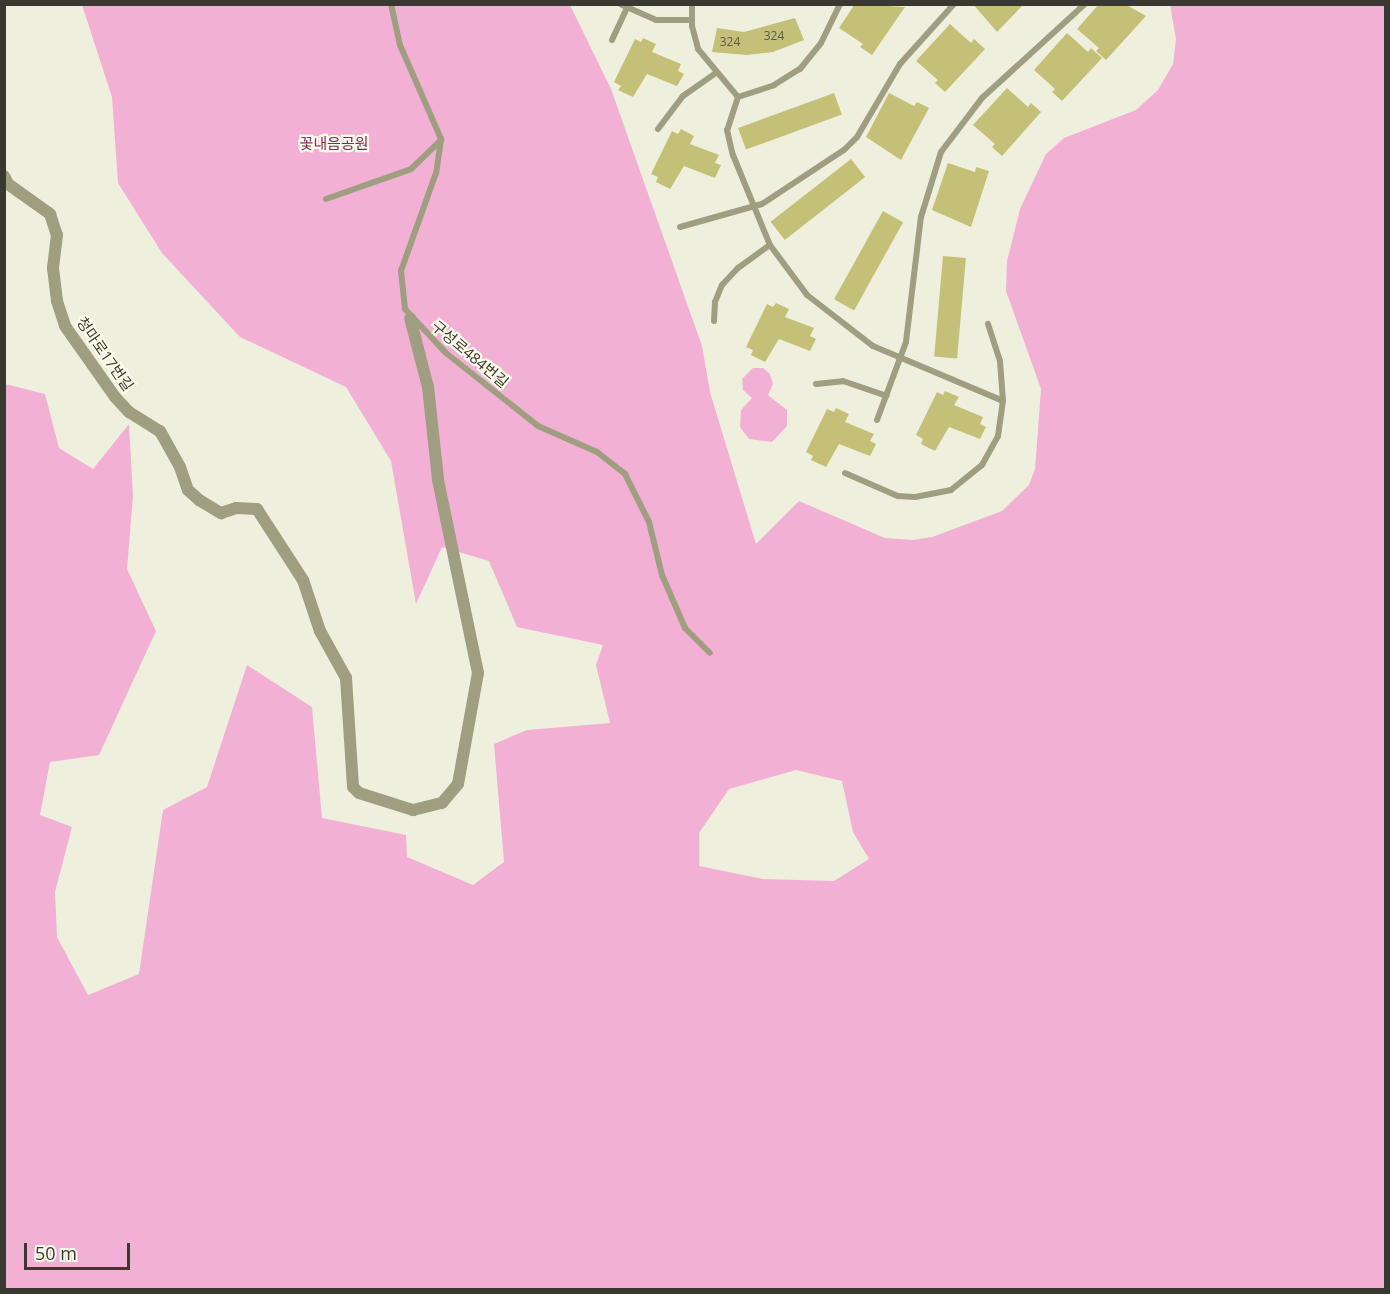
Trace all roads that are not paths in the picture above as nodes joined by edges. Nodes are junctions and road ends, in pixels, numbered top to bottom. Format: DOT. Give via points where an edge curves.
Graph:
graph roads {
  1 [pos="391,4"];
  2 [pos="620,4"];
  3 [pos="692,4"];
  4 [pos="840,4"];
  5 [pos="954,4"];
  6 [pos="1085,4"];
  7 [pos="627,8"];
  8 [pos="692,20"];
  9 [pos="612,40"];
  10 [pos="715,74"];
  11 [pos="738,97"];
  12 [pos="658,129"];
  13 [pos="441,139"];
  14 [pos="4,176"];
  15 [pos="326,199"];
  16 [pos="753,207"];
  17 [pos="680,226"];
  18 [pos="770,245"];
  19 [pos="410,318"];
  20 [pos="714,321"];
  21 [pos="988,324"];
  22 [pos="902,359"];
  23 [pos="816,384"];
  24 [pos="887,396"];
  25 [pos="1003,401"];
  26 [pos="878,420"];
  27 [pos="844,473"];
  28 [pos="710,653"];
  1 -- 13 [label="lane" via="400,45"];
  2 -- 7 [label="lane"];
  3 -- 8 [label="lane"];
  4 -- 11 [label="lane" via="821,43 800,69 774,85"];
  5 -- 16 [label="lane" via="900,64 851,144 769,201"];
  6 -- 22 [label="lane" via="982,98 941,152 921,217 912,307"];
  7 -- 8 [label="lane" via="656,20"];
  7 -- 9 [label="lane"];
  8 -- 10 [label="lane" via="698,49"];
  10 -- 11 [label="lane"];
  10 -- 12 [label="lane" via="683,96"];
  11 -- 16 [label="lane" via="730,115 728,137"];
  13 -- 15 [label="lane" via="411,168"];
  13 -- 19 [label="lane, 구성로484번길" via="436,173 401,271 401,298"];
  14 -- 19 [label="street, 청마로17번길" via="8,184 50,214 57,236 53,268 57,301 65,326 129,412 160,431 188,490 220,513 236,508 257,509 303,580 320,631 346,678 353,787 359,793 413,810 442,803 458,784 478,673 438,479 428,387"];
  16 -- 17 [label="lane"];
  16 -- 18 [label="lane"];
  18 -- 20 [label="lane" via="722,285 715,302"];
  18 -- 22 [label="lane" via="796,282 823,310 861,339"];
  19 -- 28 [label="lane, 구성로484번길" via="446,353 538,426 597,452 625,474 649,522 662,575 685,628"];
  21 -- 25 [label="lane" via="1001,369"];
  22 -- 24 [label="lane"];
  22 -- 25 [label="lane"];
  23 -- 24 [label="lane" via="843,381"];
  24 -- 26 [label="lane"];
  25 -- 27 [label="lane" via="1000,427 989,456 951,490 905,497"];
}
